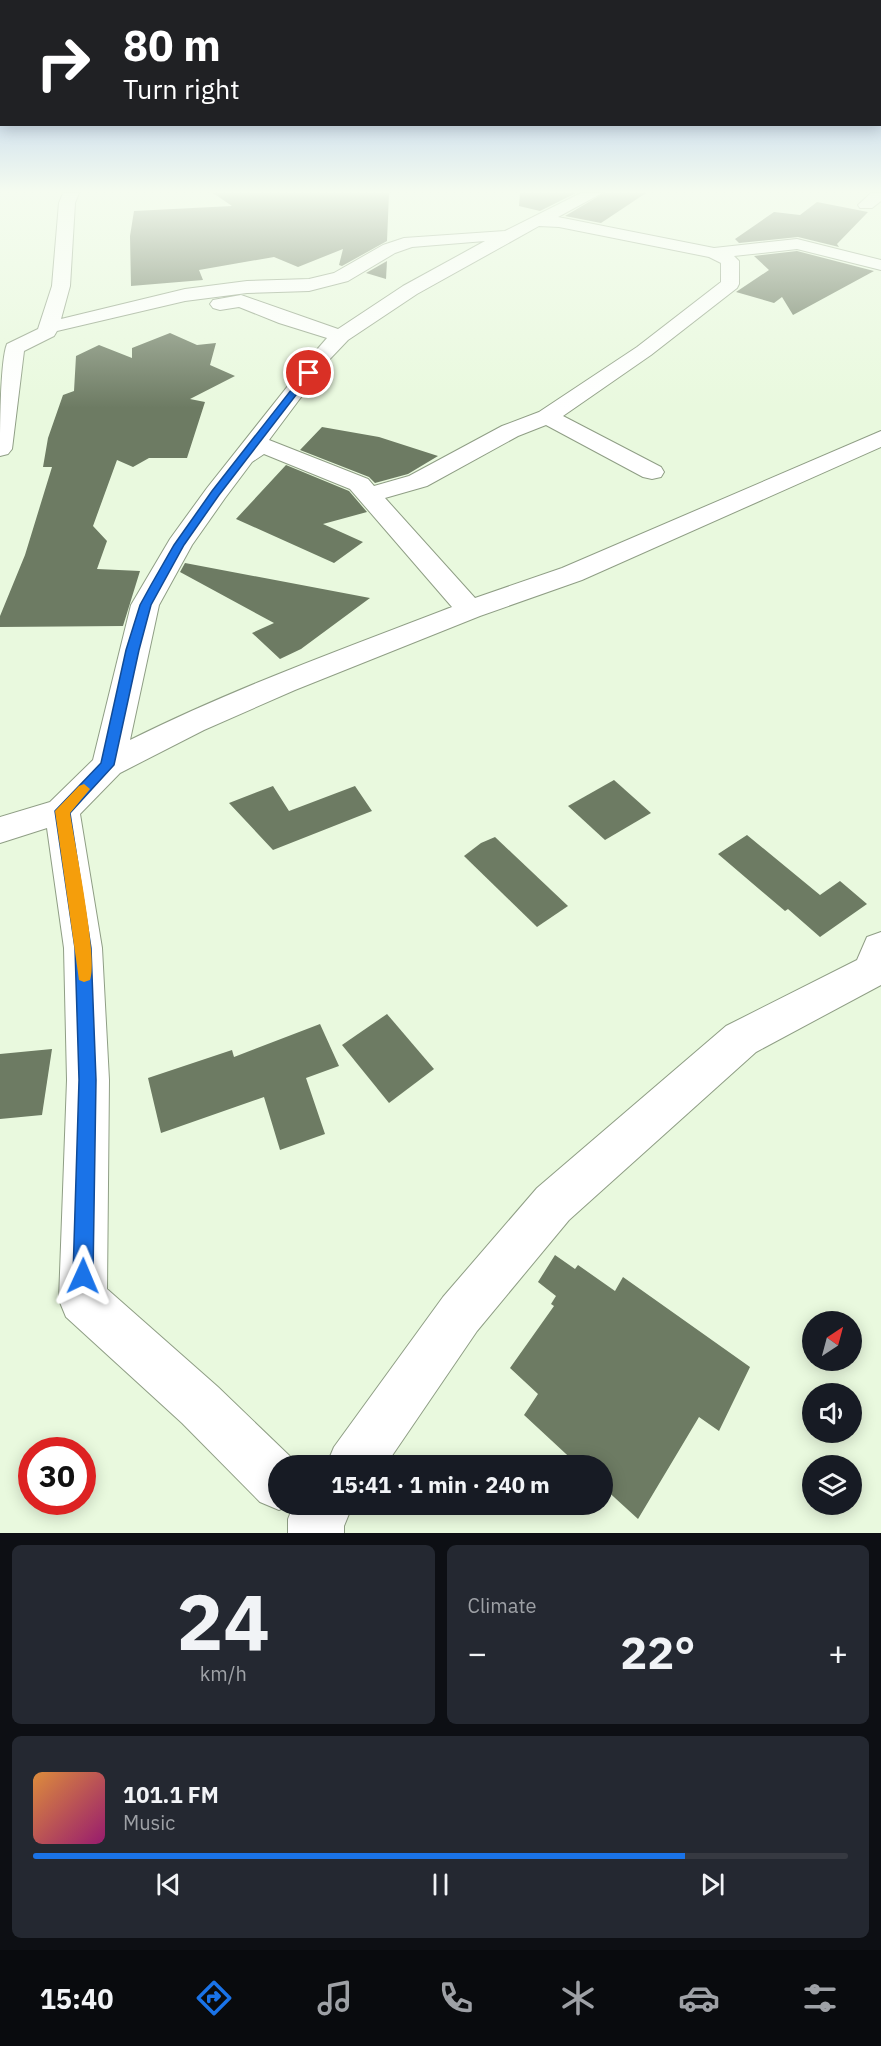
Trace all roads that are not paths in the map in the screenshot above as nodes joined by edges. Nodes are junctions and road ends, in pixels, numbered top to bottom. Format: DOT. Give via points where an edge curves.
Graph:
graph roads {
  1 [pos="63,265"];
  2 [pos="362,265"];
  3 [pos="457,265"];
  4 [pos="730,265"];
  5 [pos="48,329"];
  6 [pos="341,336"];
  7 [pos="7,350"];
  8 [pos="547,417"];
  9 [pos="881,438"];
  10 [pos="0,449"];
  11 [pos="245,457"];
  12 [pos="652,472"];
  13 [pos="368,495"];
  14 [pos="470,610"];
  15 [pos="108,765"];
  16 [pos="62,811"];
  17 [pos="0,830"];
  18 [pos="878,972"];
  19 [pos="361,1455"];
  20 [pos="268,1470"];
  1 -- 5 [label="street" via="61,286"];
  2 -- 5 [label="street" via="341,277 309,285 185,295"];
  3 -- 6 [label="street"];
  4 -- 8 [label="street" via="730,284 644,351"];
  5 -- 6 [label="street" via="82,329 242,301"];
  5 -- 7 [label="street"];
  6 -- 11 [label="street"];
  7 -- 10 [label="street"];
  8 -- 12 [label="street"];
  8 -- 13 [label="street" via="510,431 418,481"];
  9 -- 14 [label="street" via="572,574"];
  11 -- 13 [label="street" via="262,445 359,484"];
  11 -- 15 [label="street" via="179,545 146,605"];
  13 -- 14 [label="street"];
  14 -- 15 [label="street" via="264,691"];
  15 -- 16 [label="street"];
  16 -- 17 [label="street"];
  16 -- 20 [label="street" via="83,948 88,1080 83,1300"];
  18 -- 19 [label="street" via="741,1039 553,1204 460,1314"];
}
